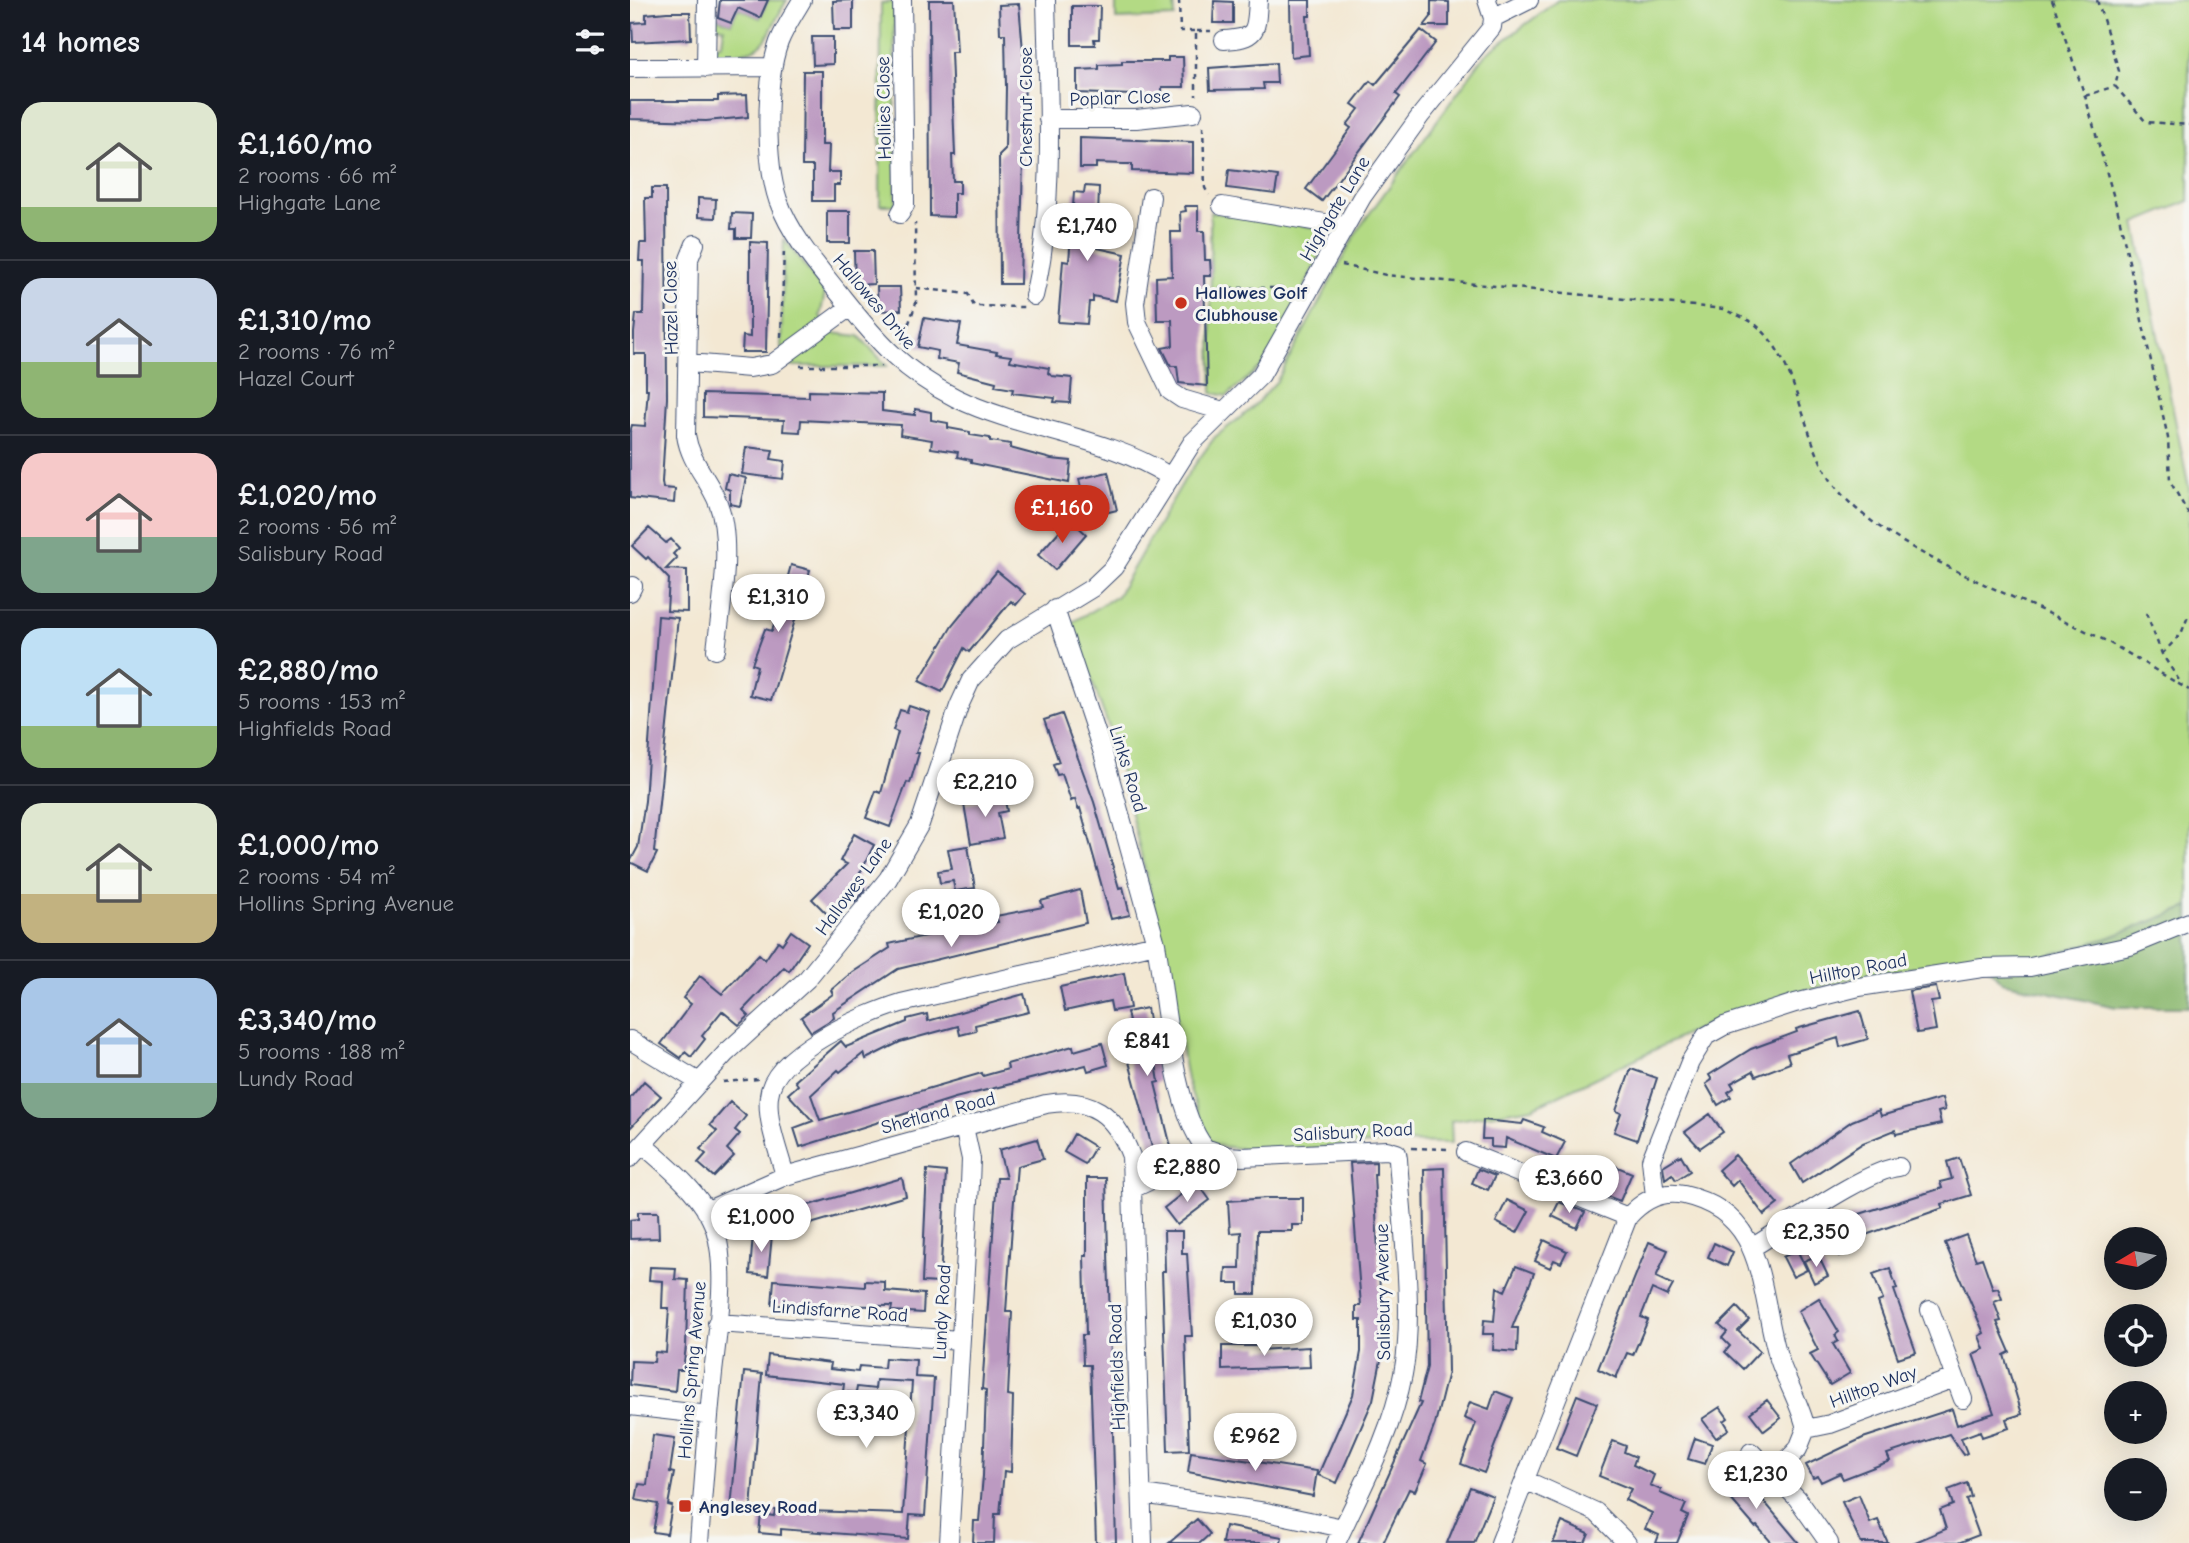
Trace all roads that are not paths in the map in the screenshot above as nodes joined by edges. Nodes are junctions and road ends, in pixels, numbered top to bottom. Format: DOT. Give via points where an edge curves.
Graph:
graph roads {
  1 [pos="708,0"];
  2 [pos="802,0"];
  3 [pos="902,0"];
  4 [pos="1046,0"];
  5 [pos="1258,0"];
  6 [pos="1487,0"];
  7 [pos="1529,0"];
  8 [pos="1493,18"];
  9 [pos="1224,40"];
  10 [pos="772,67"];
  11 [pos="630,68"];
  12 [pos="706,68"];
  13 [pos="1193,113"];
  14 [pos="1048,120"];
  15 [pos="1151,197"];
  16 [pos="1222,206"];
  17 [pos="900,214"];
  18 [pos="1343,226"];
  19 [pos="695,244"];
  20 [pos="1034,296"];
  21 [pos="850,307"];
  22 [pos="689,363"];
  23 [pos="1223,411"];
  24 [pos="1169,476"];
  25 [pos="1055,609"];
  26 [pos="716,650"];
  27 [pos="2189,922"];
  28 [pos="1156,944"];
  29 [pos="630,1040"];
  30 [pos="699,1082"];
  31 [pos="964,1127"];
  32 [pos="1205,1147"];
  33 [pos="636,1152"];
  34 [pos="1466,1152"];
  35 [pos="1396,1153"];
  36 [pos="1899,1167"];
  37 [pos="785,1176"];
  38 [pos="1132,1189"];
  39 [pos="1655,1196"];
  40 [pos="706,1211"];
  41 [pos="1628,1217"];
  42 [pos="1753,1247"];
  43 [pos="1930,1310"];
  44 [pos="718,1323"];
  45 [pos="960,1340"];
  46 [pos="1954,1378"];
  47 [pos="1963,1399"];
  48 [pos="630,1406"];
  49 [pos="709,1415"];
  50 [pos="1806,1429"];
  51 [pos="1751,1452"];
  52 [pos="1775,1474"];
  53 [pos="1525,1480"];
  54 [pos="1142,1494"];
  55 [pos="1339,1536"];
  56 [pos="699,1543"];
  57 [pos="948,1543"];
  58 [pos="1143,1543"];
  59 [pos="1500,1543"];
  60 [pos="1627,1543"];
  61 [pos="1829,1543"];
  1 -- 12 [label="street"];
  2 -- 10 [label="street, Hallowes Drive" via="779,42"];
  3 -- 17 [label="street, Hollies Close" via="905,205"];
  4 -- 14 [label="street, Chestnut Close"];
  5 -- 9 [label="street" via="1254,32 1249,37"];
  6 -- 8 [label="street"];
  7 -- 8 [label="street"];
  8 -- 18 [label="street, Highgate Lane" via="1486,37 1421,115"];
  10 -- 12 [label="street"];
  10 -- 21 [label="street, Hallowes Drive" via="772,168 778,200 796,236"];
  11 -- 12 [label="street"];
  13 -- 14 [label="street, Poplar Close" via="1136,120"];
  14 -- 20 [label="street, Chestnut Close" via="1045,207"];
  15 -- 23 [label="street" via="1135,303 1137,322 1170,391 1182,400"];
  16 -- 18 [label="street"];
  18 -- 23 [label="street, Highgate Lane" via="1261,375"];
  19 -- 22 [label="street, Hazel Close" via="689,259"];
  21 -- 22 [label="street, Hazel Close" via="772,364 750,368"];
  21 -- 24 [label="street, Hallowes Drive" via="891,356 958,399 1124,453"];
  22 -- 26 [label="street" via="689,450 718,503 724,539"];
  23 -- 24 [label="street, Highgate Lane"];
  24 -- 25 [label="street, Highgate Lane" via="1105,577"];
  25 -- 28 [label="street, Links Road" via="1103,752"];
  25 -- 30 [label="street, Hallowes Lane" via="1007,640 971,680 958,706 920,824 888,879 807,979"];
  27 -- 39 [label="street, Hilltop Road" via="2130,946 2031,967 1982,968 1859,987 1724,1026 1706,1036 1690,1062 1651,1160"];
  28 -- 32 [label="street" via="1177,1075 1189,1118"];
  28 -- 37 [label="street" via="873,1011 831,1032 790,1061 772,1082 769,1111"];
  29 -- 30 [label="street"];
  30 -- 33 [label="street, Hallowes Lane"];
  31 -- 37 [label="street, Shetland Road"];
  31 -- 38 [label="street, Shetland Road" via="1057,1102 1079,1101 1105,1115 1125,1140 1131,1156"];
  31 -- 45 [label="street, Lundy Road" via="971,1159"];
  32 -- 35 [label="street, Salisbury Road" via="1242,1157"];
  32 -- 38 [label="street" via="1183,1165"];
  33 -- 40 [label="street, Hollins Spring Avenue" via="684,1184"];
  34 -- 41 [label="street"];
  35 -- 55 [label="street, Salisbury Avenue" via="1405,1286 1404,1371 1384,1436"];
  36 -- 42 [label="street" via="1863,1180"];
  37 -- 40 [label="street, Shetland Road"];
  38 -- 54 [label="street, Highfields Road"];
  39 -- 41 [label="street"];
  39 -- 42 [label="street" via="1676,1194 1718,1207"];
  40 -- 44 [label="street, Hollins Spring Avenue" via="719,1250"];
  41 -- 53 [label="street"];
  42 -- 50 [label="street" via="1779,1357"];
  43 -- 46 [label="street"];
  44 -- 45 [label="street, Lindisfarne Road"];
  44 -- 49 [label="street, Hollins Spring Avenue"];
  45 -- 57 [label="street, Lundy Road"];
  46 -- 47 [label="street"];
  46 -- 50 [label="street, Hilltop Way"];
  48 -- 49 [label="street"];
  49 -- 56 [label="street, Hollins Spring Avenue"];
  50 -- 52 [label="street" via="1798,1449"];
  51 -- 52 [label="street"];
  52 -- 61 [label="street"];
  53 -- 59 [label="street"];
  53 -- 60 [label="street" via="1595,1512"];
  54 -- 55 [label="street" via="1266,1512"];
  54 -- 58 [label="street, Highfields Road"];
}
